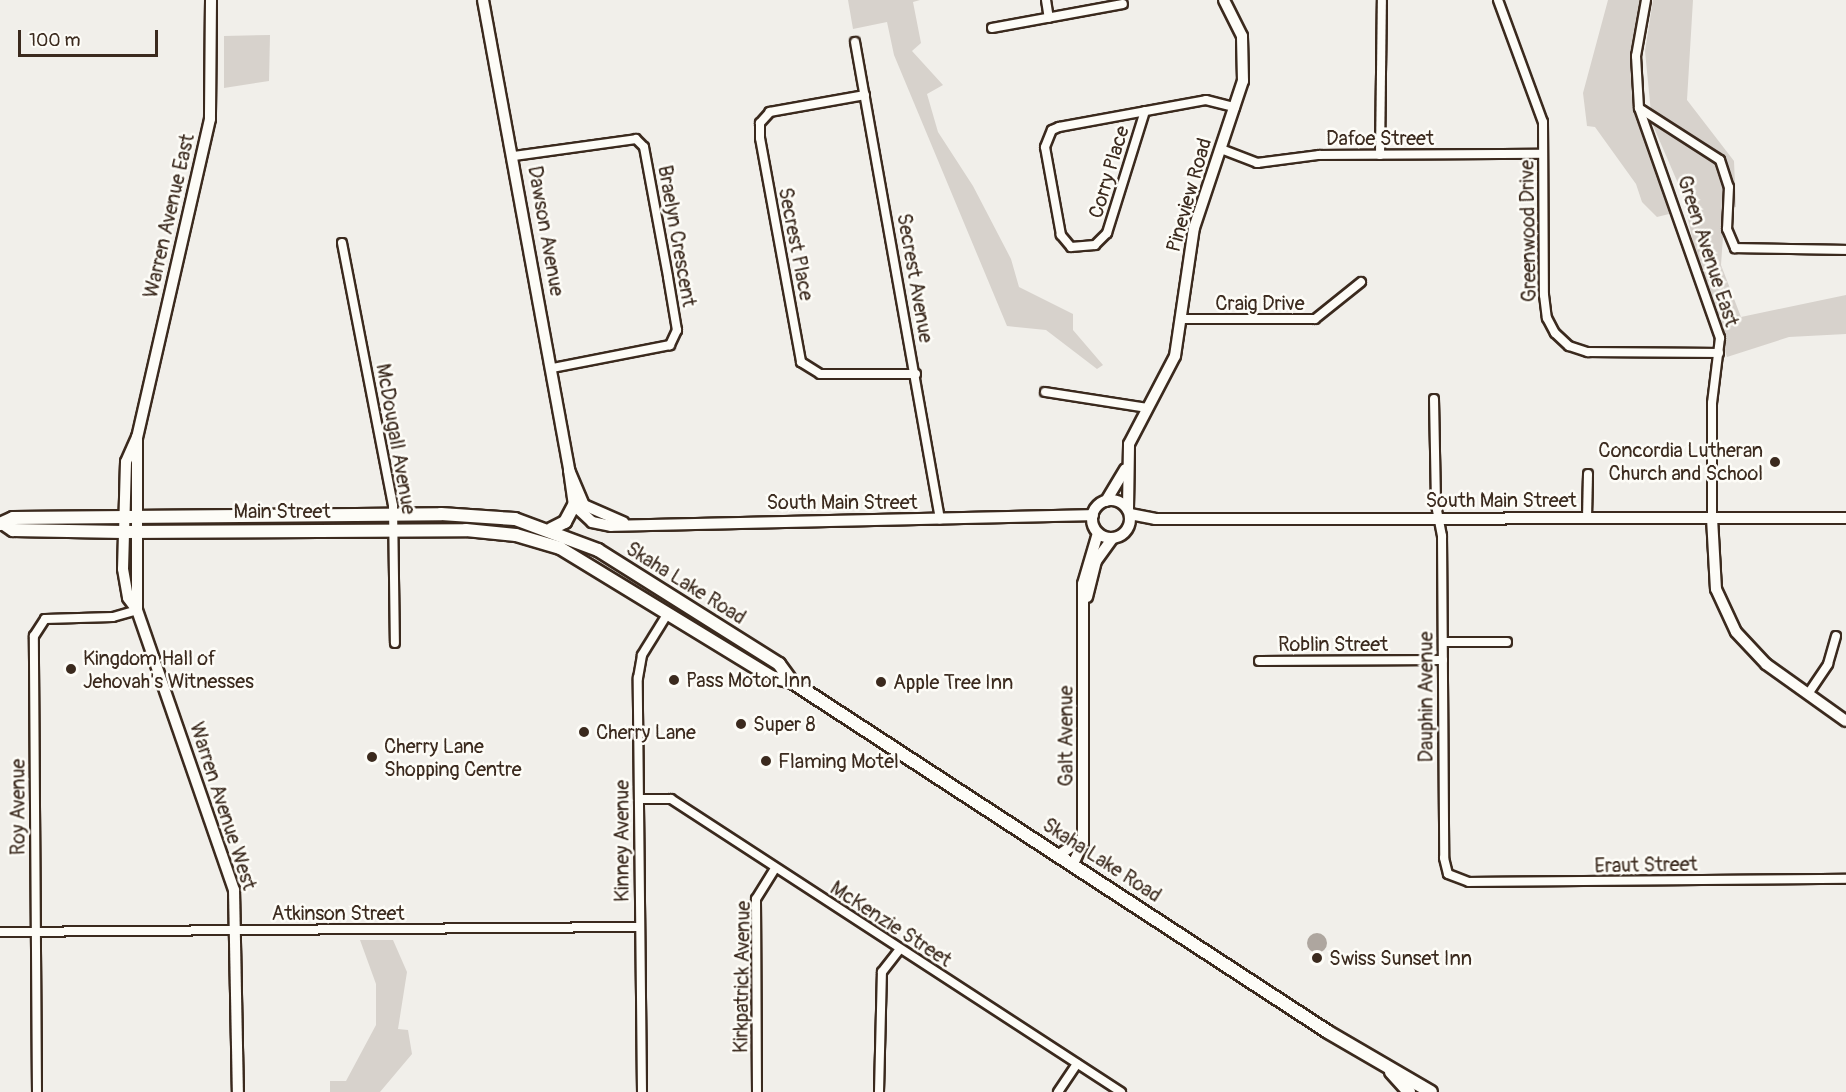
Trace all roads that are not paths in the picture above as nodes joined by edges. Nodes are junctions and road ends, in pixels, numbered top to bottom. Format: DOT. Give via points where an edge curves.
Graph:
graph roads {
  1 [pos="211,0"];
  2 [pos="483,0"];
  3 [pos="1046,0"];
  4 [pos="1224,0"];
  5 [pos="1382,0"];
  6 [pos="1498,0"];
  7 [pos="1646,0"];
  8 [pos="1123,4"];
  9 [pos="1049,18"];
  10 [pos="992,28"];
  11 [pos="855,42"];
  12 [pos="865,95"];
  13 [pos="1235,107"];
  14 [pos="1639,108"];
  15 [pos="1144,111"];
  16 [pos="1221,149"];
  17 [pos="1543,154"];
  18 [pos="1380,155"];
  19 [pos="514,156"];
  20 [pos="342,243"];
  21 [pos="1846,250"];
  22 [pos="1361,282"];
  23 [pos="1181,319"];
  24 [pos="1719,353"];
  25 [pos="553,368"];
  26 [pos="916,374"];
  27 [pos="1045,392"];
  28 [pos="1434,399"];
  29 [pos="1146,408"];
  30 [pos="1126,466"];
  31 [pos="1588,474"];
  32 [pos="1106,501"];
  33 [pos="578,506"];
  34 [pos="1129,512"];
  35 [pos="394,515"];
  36 [pos="1093,515"];
  37 [pos="129,517"];
  38 [pos="1587,518"];
  39 [pos="1846,518"];
  40 [pos="940,519"];
  41 [pos="1061,519"];
  42 [pos="1155,519"];
  43 [pos="1441,519"];
  44 [pos="1712,519"];
  45 [pos="2,524"];
  46 [pos="551,529"];
  47 [pos="1128,529"];
  48 [pos="395,530"];
  49 [pos="1096,531"];
  50 [pos="129,532"];
  51 [pos="1112,539"];
  52 [pos="560,548"];
  53 [pos="677,600"];
  54 [pos="1084,606"];
  55 [pos="138,610"];
  56 [pos="668,613"];
  57 [pos="1836,636"];
  58 [pos="1443,642"];
  59 [pos="1507,642"];
  60 [pos="395,643"];
  61 [pos="1443,660"];
  62 [pos="1259,661"];
  63 [pos="792,682"];
  64 [pos="1808,694"];
  65 [pos="1846,721"];
  66 [pos="639,799"];
  67 [pos="1083,837"];
  68 [pos="1059,855"];
  69 [pos="1073,864"];
  70 [pos="775,868"];
  71 [pos="1448,874"];
  72 [pos="1846,879"];
  73 [pos="640,927"];
  74 [pos="237,930"];
  75 [pos="0,932"];
  76 [pos="36,932"];
  77 [pos="900,949"];
  78 [pos="1077,1064"];
  79 [pos="1391,1072"];
  80 [pos="37,1092"];
  81 [pos="238,1092"];
  82 [pos="642,1092"];
  83 [pos="757,1092"];
  84 [pos="879,1092"];
  85 [pos="1058,1092"];
  86 [pos="1120,1092"];
  87 [pos="1409,1092"];
  88 [pos="1431,1092"];
  1 -- 37 [label="street, Warren Avenue East" via="208,128 137,437"];
  2 -- 19 [label="street, Dawson Avenue"];
  3 -- 9 [label="street"];
  4 -- 13 [label="street, Pineview Road" via="1244,47"];
  5 -- 18 [label="street"];
  6 -- 17 [label="street, Greenwood Drive" via="1543,122"];
  7 -- 14 [label="street, Green Avenue East" via="1636,56"];
  8 -- 9 [label="street"];
  9 -- 10 [label="street"];
  11 -- 12 [label="street, Secrest Avenue"];
  12 -- 26 [label="street, Secrest Avenue"];
  12 -- 26 [label="street, Secrest Place" via="770,112 760,123 760,138 801,362 820,374"];
  13 -- 15 [label="street, Corry Place" via="1206,100"];
  13 -- 16 [label="street, Pineview Road"];
  14 -- 21 [label="street" via="1720,160 1730,187 1727,229 1735,248"];
  14 -- 24 [label="street, Green Avenue East" via="1720,338"];
  15 -- 15 [label="street, Corry Place" via="1059,127 1046,138 1061,235 1071,247 1095,245 1107,233"];
  16 -- 18 [label="street, Dafoe Street" via="1257,163"];
  16 -- 23 [label="street, Pineview Road" via="1192,235"];
  17 -- 18 [label="street, Dafoe Street"];
  17 -- 24 [label="street, Greenwood Drive" via="1544,294 1546,318 1555,333 1569,346 1588,352"];
  19 -- 25 [label="street, Dawson Avenue"];
  19 -- 25 [label="street, Braelyn Crescent" via="627,136 641,142 668,277 677,330 670,345"];
  20 -- 35 [label="street, McDougall Avenue"];
  22 -- 23 [label="street, Craig Drive" via="1315,319"];
  23 -- 29 [label="street, Pineview Road" via="1172,365"];
  24 -- 44 [label="street, Green Avenue East" via="1712,403"];
  25 -- 33 [label="street, Dawson Avenue"];
  26 -- 40 [label="street, Secrest Avenue"];
  27 -- 29 [label="street"];
  28 -- 43 [label="street, Dauphin Avenue" via="1436,505"];
  29 -- 30 [label="street, Pineview Road" via="1133,432"];
  30 -- 32 [label="street, Pineview Road"];
  30 -- 34 [label="street, Pineview Road"];
  31 -- 38 [label="street"];
  32 -- 34 [label="street"];
  32 -- 36 [label="street"];
  33 -- 40 [label="street, South Main Street" via="601,525"];
  33 -- 46 [label="main road" via="565,522"];
  34 -- 42 [label="street, South Main Street"];
  34 -- 47 [label="street"];
  35 -- 37 [label="main road, Main Street"];
  35 -- 46 [label="main road, Main Street" via="514,519"];
  35 -- 48 [label="street, McDougall Avenue"];
  36 -- 41 [label="street, South Main Street"];
  36 -- 49 [label="street"];
  37 -- 45 [label="main road, Main Street" via="13,518"];
  37 -- 50 [label="street, Warren Avenue East"];
  38 -- 43 [label="street, South Main Street"];
  38 -- 44 [label="street, South Main Street"];
  39 -- 44 [label="street, South Main Street"];
  40 -- 41 [label="street, South Main Street"];
  41 -- 49 [label="street, South Main Street"];
  42 -- 43 [label="street, South Main Street"];
  42 -- 47 [label="street, South Main Street"];
  43 -- 58 [label="street, Dauphin Avenue"];
  44 -- 64 [label="street" via="1714,576 1726,616 1752,652"];
  45 -- 50 [label="main road, Main Street" via="14,530"];
  46 -- 53 [label="main road, Skaha Lake Road" via="598,550"];
  47 -- 51 [label="street"];
  48 -- 50 [label="main road, Main Street"];
  48 -- 52 [label="main road, Main Street" via="498,532"];
  48 -- 60 [label="street, McDougall Avenue"];
  49 -- 51 [label="street"];
  49 -- 54 [label="street, Galt Avenue" via="1083,584"];
  50 -- 55 [label="street, Warren Avenue West"];
  51 -- 54 [label="street, Galt Avenue" via="1096,561"];
  52 -- 56 [label="main road, Skaha Lake Road"];
  53 -- 56 [label="street, Kinney Avenue"];
  53 -- 63 [label="main road, Skaha Lake Road" via="779,664"];
  54 -- 67 [label="street, Galt Avenue"];
  55 -- 74 [label="street, Warren Avenue West" via="234,890"];
  55 -- 76 [label="street, Roy Avenue" via="113,617 45,619 36,629"];
  56 -- 63 [label="main road, Skaha Lake Road" via="771,677"];
  56 -- 66 [label="street, Kinney Avenue" via="639,665"];
  57 -- 64 [label="street" via="1828,664"];
  58 -- 59 [label="street"];
  58 -- 61 [label="street, Dauphin Avenue"];
  61 -- 62 [label="street, Roblin Street"];
  61 -- 71 [label="street, Dauphin Avenue"];
  63 -- 68 [label="main road, Skaha Lake Road"];
  64 -- 65 [label="street"];
  66 -- 70 [label="street, McKenzie Street" via="671,799"];
  66 -- 73 [label="street, Kinney Avenue"];
  67 -- 68 [label="street"];
  67 -- 69 [label="street, Galt Avenue"];
  68 -- 69 [label="main road, Skaha Lake Road"];
  69 -- 79 [label="main road, Skaha Lake Road"];
  70 -- 77 [label="street, McKenzie Street"];
  70 -- 83 [label="street, Kirkpatrick Avenue" via="756,899"];
  71 -- 72 [label="street, Eraut Street" via="1469,882"];
  73 -- 74 [label="street, Atkinson Street"];
  73 -- 82 [label="street, Kinney Avenue"];
  74 -- 76 [label="street, Atkinson Street"];
  74 -- 81 [label="street, Warren Avenue West"];
  75 -- 76 [label="street, Atkinson Street"];
  76 -- 80 [label="street, Roy Avenue"];
  77 -- 78 [label="street, McKenzie Street"];
  77 -- 84 [label="street" via="882,972"];
  78 -- 85 [label="street"];
  78 -- 86 [label="street, McKenzie Street"];
  79 -- 87 [label="main road, Skaha Lake Road"];
  79 -- 88 [label="main road, Skaha Lake Road" via="1400,1071"];
}
